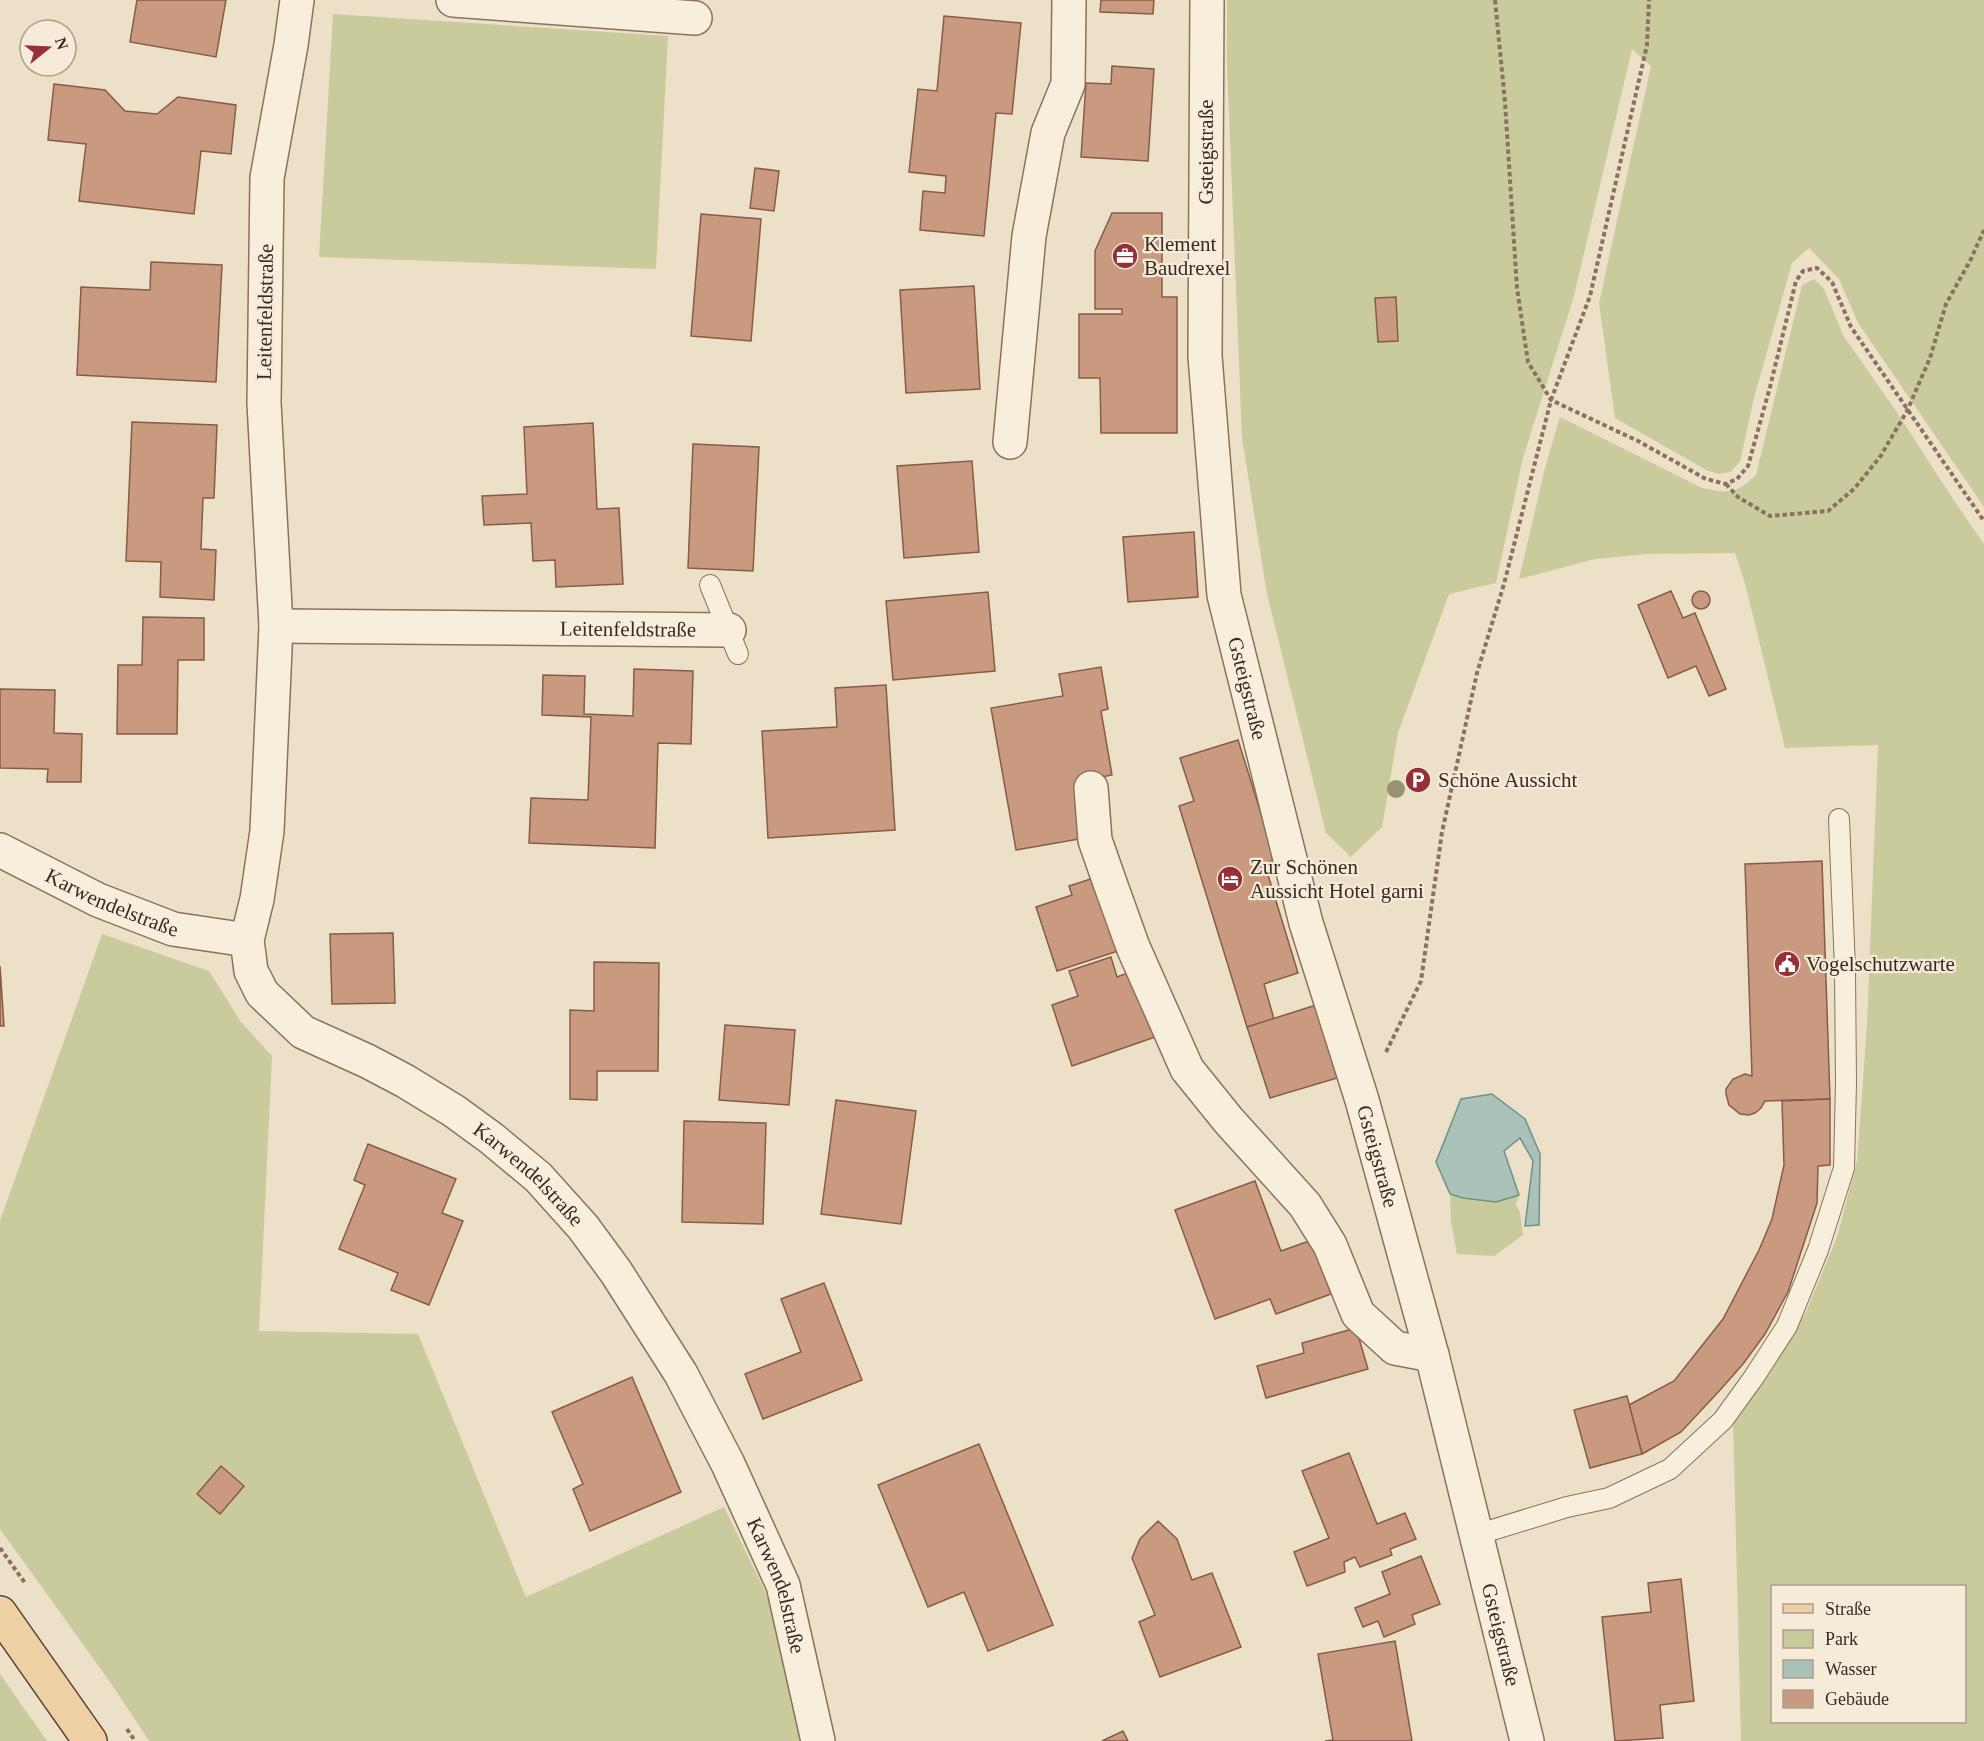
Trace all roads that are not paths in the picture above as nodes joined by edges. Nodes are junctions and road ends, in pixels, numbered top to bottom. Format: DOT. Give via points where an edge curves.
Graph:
graph roads {
  1 [pos="297,0"];
  2 [pos="453,0"];
  3 [pos="1069,0"];
  4 [pos="1207,0"];
  5 [pos="695,18"];
  6 [pos="1010,442"];
  7 [pos="710,585"];
  8 [pos="276,626"];
  9 [pos="734,642"];
  10 [pos="1091,788"];
  11 [pos="1839,819"];
  12 [pos="0,850"];
  13 [pos="247,940"];
  14 [pos="1432,1355"];
  15 [pos="1476,1535"];
  16 [pos="0,1613"];
  17 [pos="90,1741"];
  18 [pos="818,1741"];
  19 [pos="1527,1741"];
  1 -- 8 [label="street, Leitenfeldstraße" via="267,178 264,404"];
  2 -- 5 [label="street"];
  3 -- 6 [label="street" via="1068,84 1048,133 1029,236"];
  4 -- 14 [label="street, Gsteigstraße" via="1205,356 1224,595 1306,923 1362,1100"];
  7 -- 9 [label="lane"];
  8 -- 9 [label="street, Leitenfeldstraße"];
  8 -- 13 [label="street, Leitenfeldstraße" via="267,831"];
  10 -- 14 [label="street" via="1095,840 1132,948 1187,1069 1305,1205 1330,1245 1358,1314 1395,1348"];
  11 -- 15 [label="lane" via="1845,969 1844,1168 1818,1250 1787,1326 1723,1420 1670,1469 1609,1498"];
  12 -- 13 [label="street, Karwendelstraße" via="98,900 173,929"];
  13 -- 18 [label="street, Karwendelstraße" via="251,971 262,993 280,1012 303,1032 405,1081 490,1138 538,1177 583,1227 616,1272 681,1374 728,1464 783,1585"];
  14 -- 15 [label="street, Gsteigstraße"];
  15 -- 19 [label="street, Gsteigstraße"];
  16 -- 17 [label="main road"];
}
